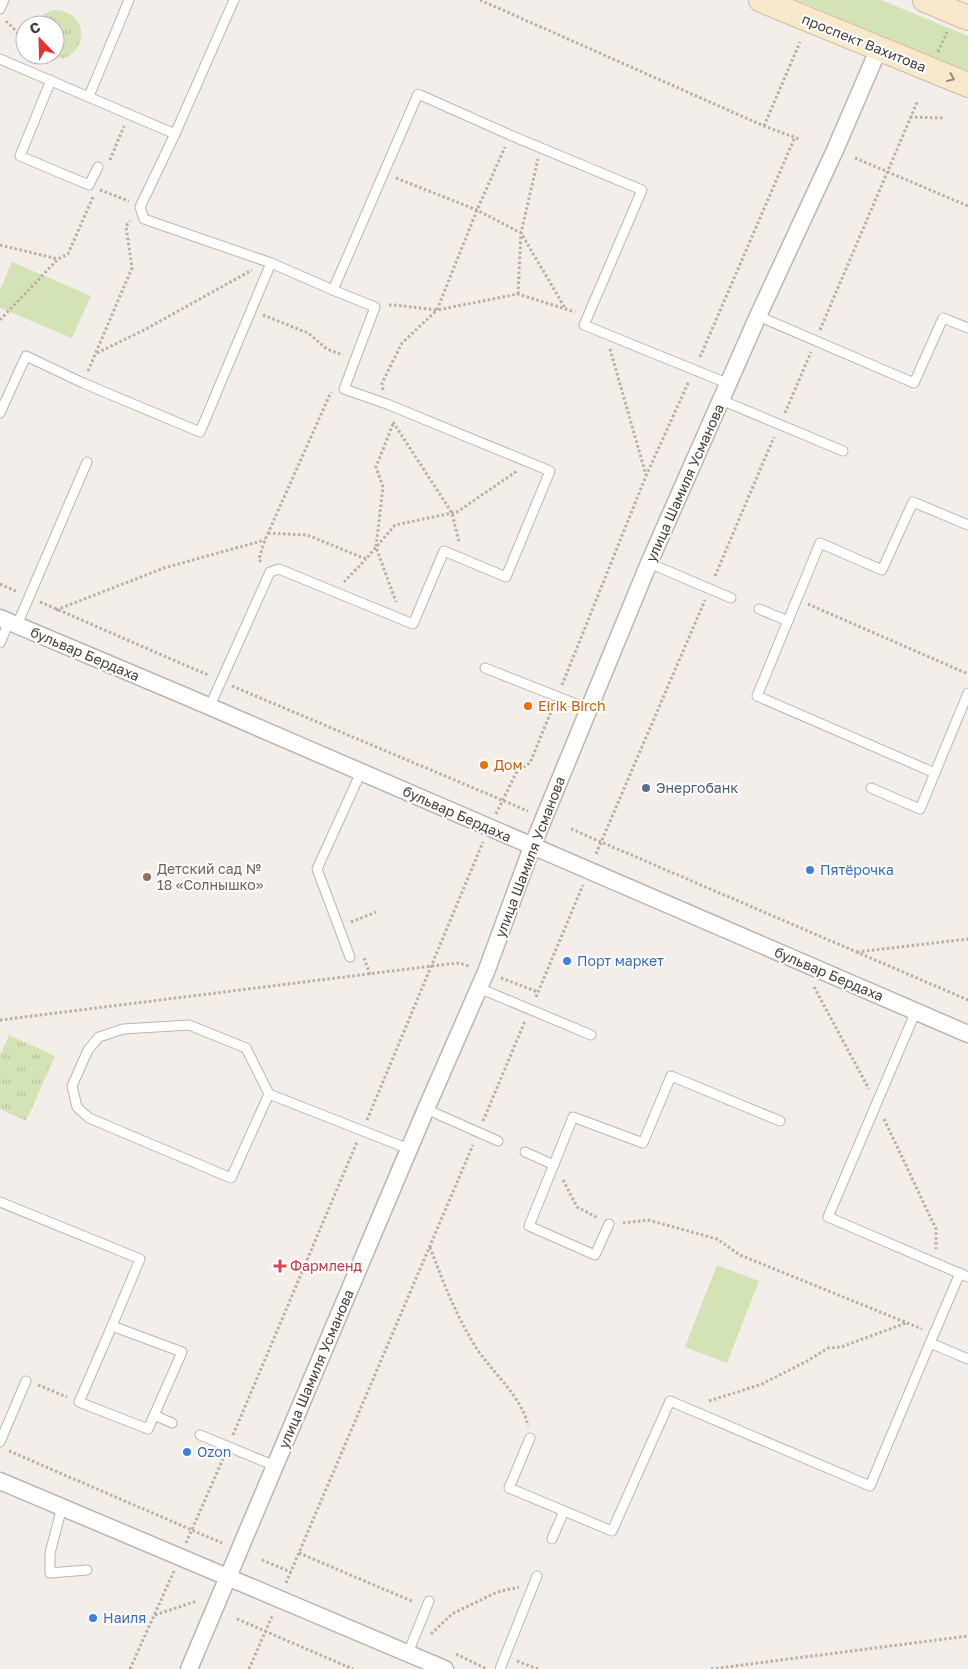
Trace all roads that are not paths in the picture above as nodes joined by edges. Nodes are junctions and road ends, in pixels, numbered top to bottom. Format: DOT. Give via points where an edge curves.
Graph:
graph roads {
  1 [pos="4,0"];
  2 [pos="130,0"];
  3 [pos="234,0"];
  4 [pos="761,0"];
  5 [pos="924,0"];
  6 [pos="0,9"];
  7 [pos="958,23"];
  8 [pos="879,48"];
  9 [pos="0,59"];
  10 [pos="51,80"];
  11 [pos="968,85"];
  12 [pos="89,96"];
  13 [pos="175,134"];
  14 [pos="98,167"];
  15 [pos="269,262"];
  16 [pos="333,290"];
  17 [pos="758,316"];
  18 [pos="968,328"];
  19 [pos="729,384"];
  20 [pos="721,400"];
  21 [pos="0,413"];
  22 [pos="842,451"];
  23 [pos="87,462"];
  24 [pos="968,525"];
  25 [pos="649,563"];
  26 [pos="732,598"];
  27 [pos="759,610"];
  28 [pos="788,621"];
  29 [pos="9,622"];
  30 [pos="0,643"];
  31 [pos="485,668"];
  32 [pos="968,693"];
  33 [pos="209,708"];
  34 [pos="589,710"];
  35 [pos="361,772"];
  36 [pos="935,773"];
  37 [pos="871,788"];
  38 [pos="532,847"];
  39 [pos="350,957"];
  40 [pos="479,988"];
  41 [pos="916,1011"];
  42 [pos="968,1034"];
  43 [pos="590,1036"];
  44 [pos="269,1094"];
  45 [pos="426,1109"];
  46 [pos="780,1121"];
  47 [pos="498,1141"];
  48 [pos="409,1149"];
  49 [pos="525,1152"];
  50 [pos="554,1164"];
  51 [pos="0,1202"];
  52 [pos="609,1224"];
  53 [pos="964,1275"];
  54 [pos="112,1326"];
  55 [pos="932,1339"];
  56 [pos="968,1359"];
  57 [pos="26,1381"];
  58 [pos="154,1415"];
  59 [pos="172,1423"];
  60 [pos="200,1435"];
  61 [pos="530,1438"];
  62 [pos="0,1442"];
  63 [pos="275,1466"];
  64 [pos="0,1481"];
  65 [pos="62,1507"];
  66 [pos="564,1511"];
  67 [pos="552,1539"];
  68 [pos="87,1570"];
  69 [pos="229,1576"];
  70 [pos="535,1580"];
  71 [pos="428,1604"];
  72 [pos="408,1653"];
  73 [pos="189,1669"];
  74 [pos="445,1669"];
  75 [pos="500,1669"];
  1 -- 6 [label="lane"];
  2 -- 12 [label="lane"];
  3 -- 13 [label="lane"];
  4 -- 8 [label="main road, проспект Вахитова"];
  5 -- 7 [label="main road"];
  8 -- 11 [label="main road, проспект Вахитова, one-way"];
  8 -- 17 [label="street, улица Шамиля Усманова"];
  9 -- 10 [label="lane"];
  10 -- 12 [label="lane"];
  10 -- 14 [label="lane" via="20,156 89,185"];
  12 -- 13 [label="lane"];
  13 -- 15 [label="lane" via="140,208 144,219"];
  15 -- 16 [label="lane"];
  15 -- 21 [label="lane" via="200,432 83,384 26,356"];
  16 -- 19 [label="lane" via="418,94 642,190 584,325"];
  16 -- 33 [label="lane" via="375,306 344,389 550,471 506,577 444,551 413,624 279,569 270,572"];
  17 -- 18 [label="lane" via="914,383 944,318"];
  17 -- 19 [label="street, улица Шамиля Усманова"];
  19 -- 20 [label="street, улица Шамиля Усманова"];
  20 -- 22 [label="lane"];
  20 -- 25 [label="street, улица Шамиля Усманова"];
  23 -- 29 [label="lane" via="29,596"];
  24 -- 28 [label="lane" via="913,502 882,570 820,543"];
  25 -- 26 [label="lane"];
  25 -- 34 [label="street, улица Шамиля Усманова"];
  27 -- 28 [label="lane"];
  28 -- 36 [label="lane" via="756,696"];
  29 -- 30 [label="lane"];
  29 -- 33 [label="street, бульвар Бердаха"];
  31 -- 34 [label="lane"];
  32 -- 36 [label="lane"];
  33 -- 35 [label="street, бульвар Бердаха"];
  34 -- 38 [label="street, улица Шамиля Усманова"];
  35 -- 38 [label="street, бульвар Бердаха"];
  35 -- 39 [label="lane" via="316,870"];
  36 -- 37 [label="lane" via="920,810"];
  38 -- 40 [label="street, улица Шамиля Усманова"];
  38 -- 41 [label="street, бульвар Бердаха"];
  40 -- 43 [label="lane"];
  40 -- 45 [label="street, улица Шамиля Усманова"];
  41 -- 42 [label="street, бульвар Бердаха"];
  41 -- 53 [label="lane" via="828,1217"];
  44 -- 44 [label="lane" via="246,1048 189,1025 123,1029 99,1037 88,1050 72,1086 78,1107 89,1118 231,1178"];
  44 -- 48 [label="lane"];
  45 -- 47 [label="lane"];
  45 -- 48 [label="street, улица Шамиля Усманова"];
  46 -- 50 [label="lane" via="671,1076 643,1143 573,1117"];
  48 -- 63 [label="street, улица Шамиля Усманова"];
  49 -- 50 [label="lane"];
  50 -- 52 [label="lane" via="530,1226 595,1255"];
  51 -- 54 [label="lane" via="140,1259"];
  53 -- 55 [label="lane"];
  54 -- 58 [label="lane" via="182,1352"];
  54 -- 58 [label="lane" via="79,1402 148,1429"];
  55 -- 56 [label="lane"];
  55 -- 66 [label="lane" via="870,1486 670,1401 612,1531"];
  57 -- 62 [label="lane"];
  58 -- 59 [label="lane"];
  60 -- 63 [label="lane"];
  61 -- 66 [label="lane" via="509,1488"];
  63 -- 69 [label="street, улица Шамиля Усманова"];
  64 -- 65 [label="street"];
  65 -- 68 [label="lane" via="50,1553 50,1573"];
  65 -- 69 [label="street"];
  66 -- 67 [label="lane"];
  69 -- 72 [label="street"];
  69 -- 73 [label="street, улица Шамиля Усманова"];
  70 -- 75 [label="lane"];
  71 -- 72 [label="lane"];
  72 -- 74 [label="street"];
}
